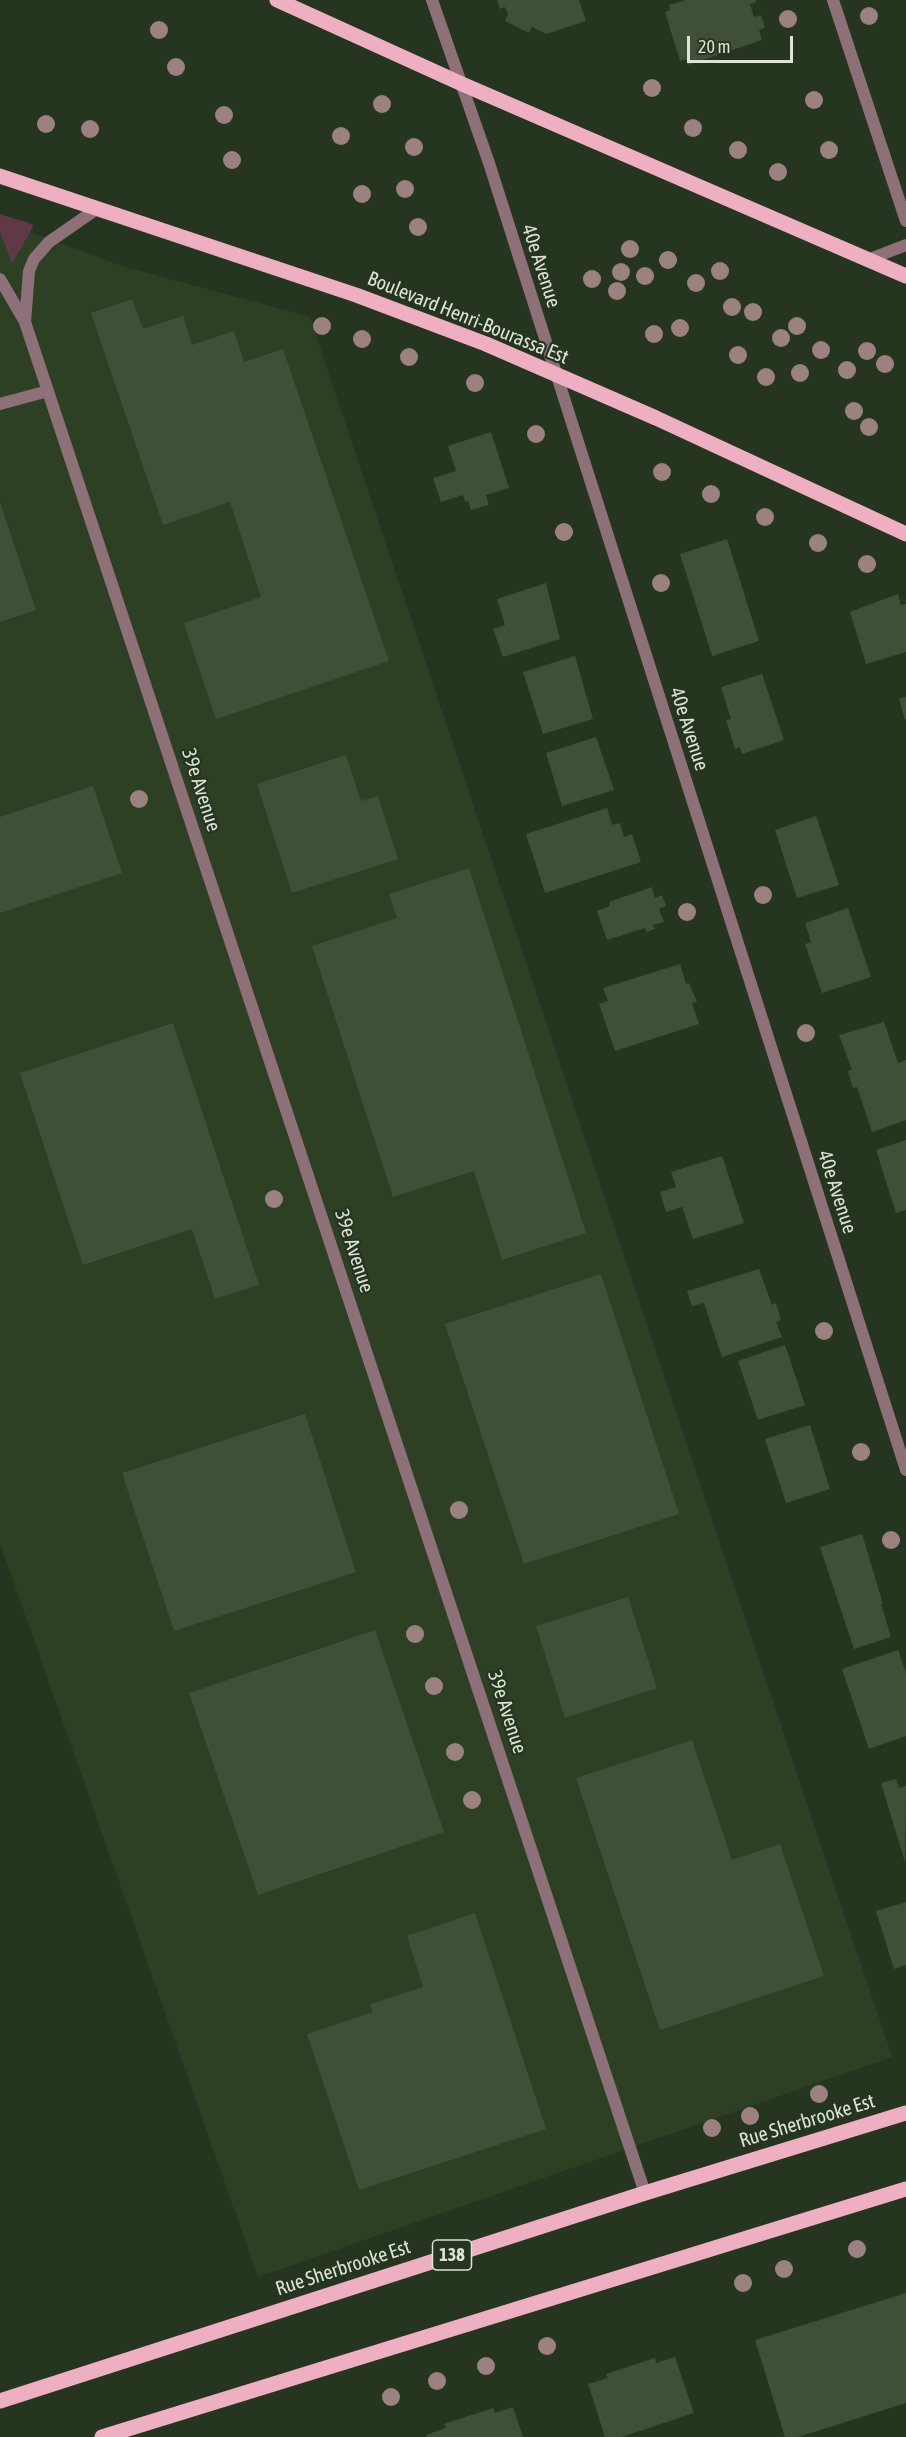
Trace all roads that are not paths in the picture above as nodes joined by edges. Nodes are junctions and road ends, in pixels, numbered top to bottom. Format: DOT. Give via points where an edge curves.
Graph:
graph roads {
  1 [pos="277,0"];
  2 [pos="432,0"];
  3 [pos="833,0"];
  4 [pos="462,84"];
  5 [pos="0,176"];
  6 [pos="98,208"];
  7 [pos="906,221"];
  8 [pos="906,245"];
  9 [pos="867,260"];
  10 [pos="906,276"];
  11 [pos="0,279"];
  12 [pos="25,321"];
  13 [pos="556,376"];
  14 [pos="48,391"];
  15 [pos="0,404"];
  16 [pos="906,534"];
  17 [pos="906,1470"];
  18 [pos="906,2113"];
  19 [pos="906,2189"];
  20 [pos="645,2193"];
  21 [pos="0,2401"];
  22 [pos="102,2437"];
  1 -- 4 [label="main road"];
  2 -- 4 [label="street, 40e Avenue"];
  3 -- 7 [label="street"];
  4 -- 9 [label="main road"];
  4 -- 13 [label="street, 40e Avenue"];
  5 -- 6 [label="main road, Boulevard Henri-Bourassa Est"];
  6 -- 12 [label="street, 39e Avenue" via="49,242 34,259 29,271"];
  6 -- 13 [label="main road, Boulevard Henri-Bourassa Est" via="356,295 486,344"];
  8 -- 9 [label="street"];
  9 -- 10 [label="main road"];
  11 -- 12 [label="street, 39e Avenue"];
  12 -- 14 [label="street, 39e Avenue"];
  13 -- 16 [label="main road, Boulevard Henri-Bourassa Est"];
  13 -- 17 [label="street, 40e Avenue"];
  14 -- 15 [label="street"];
  14 -- 20 [label="street, 39e Avenue"];
  18 -- 20 [label="main road, Rue Sherbrooke Est / 138"];
  19 -- 22 [label="main road"];
  20 -- 21 [label="main road, Rue Sherbrooke Est / 138"];
}
